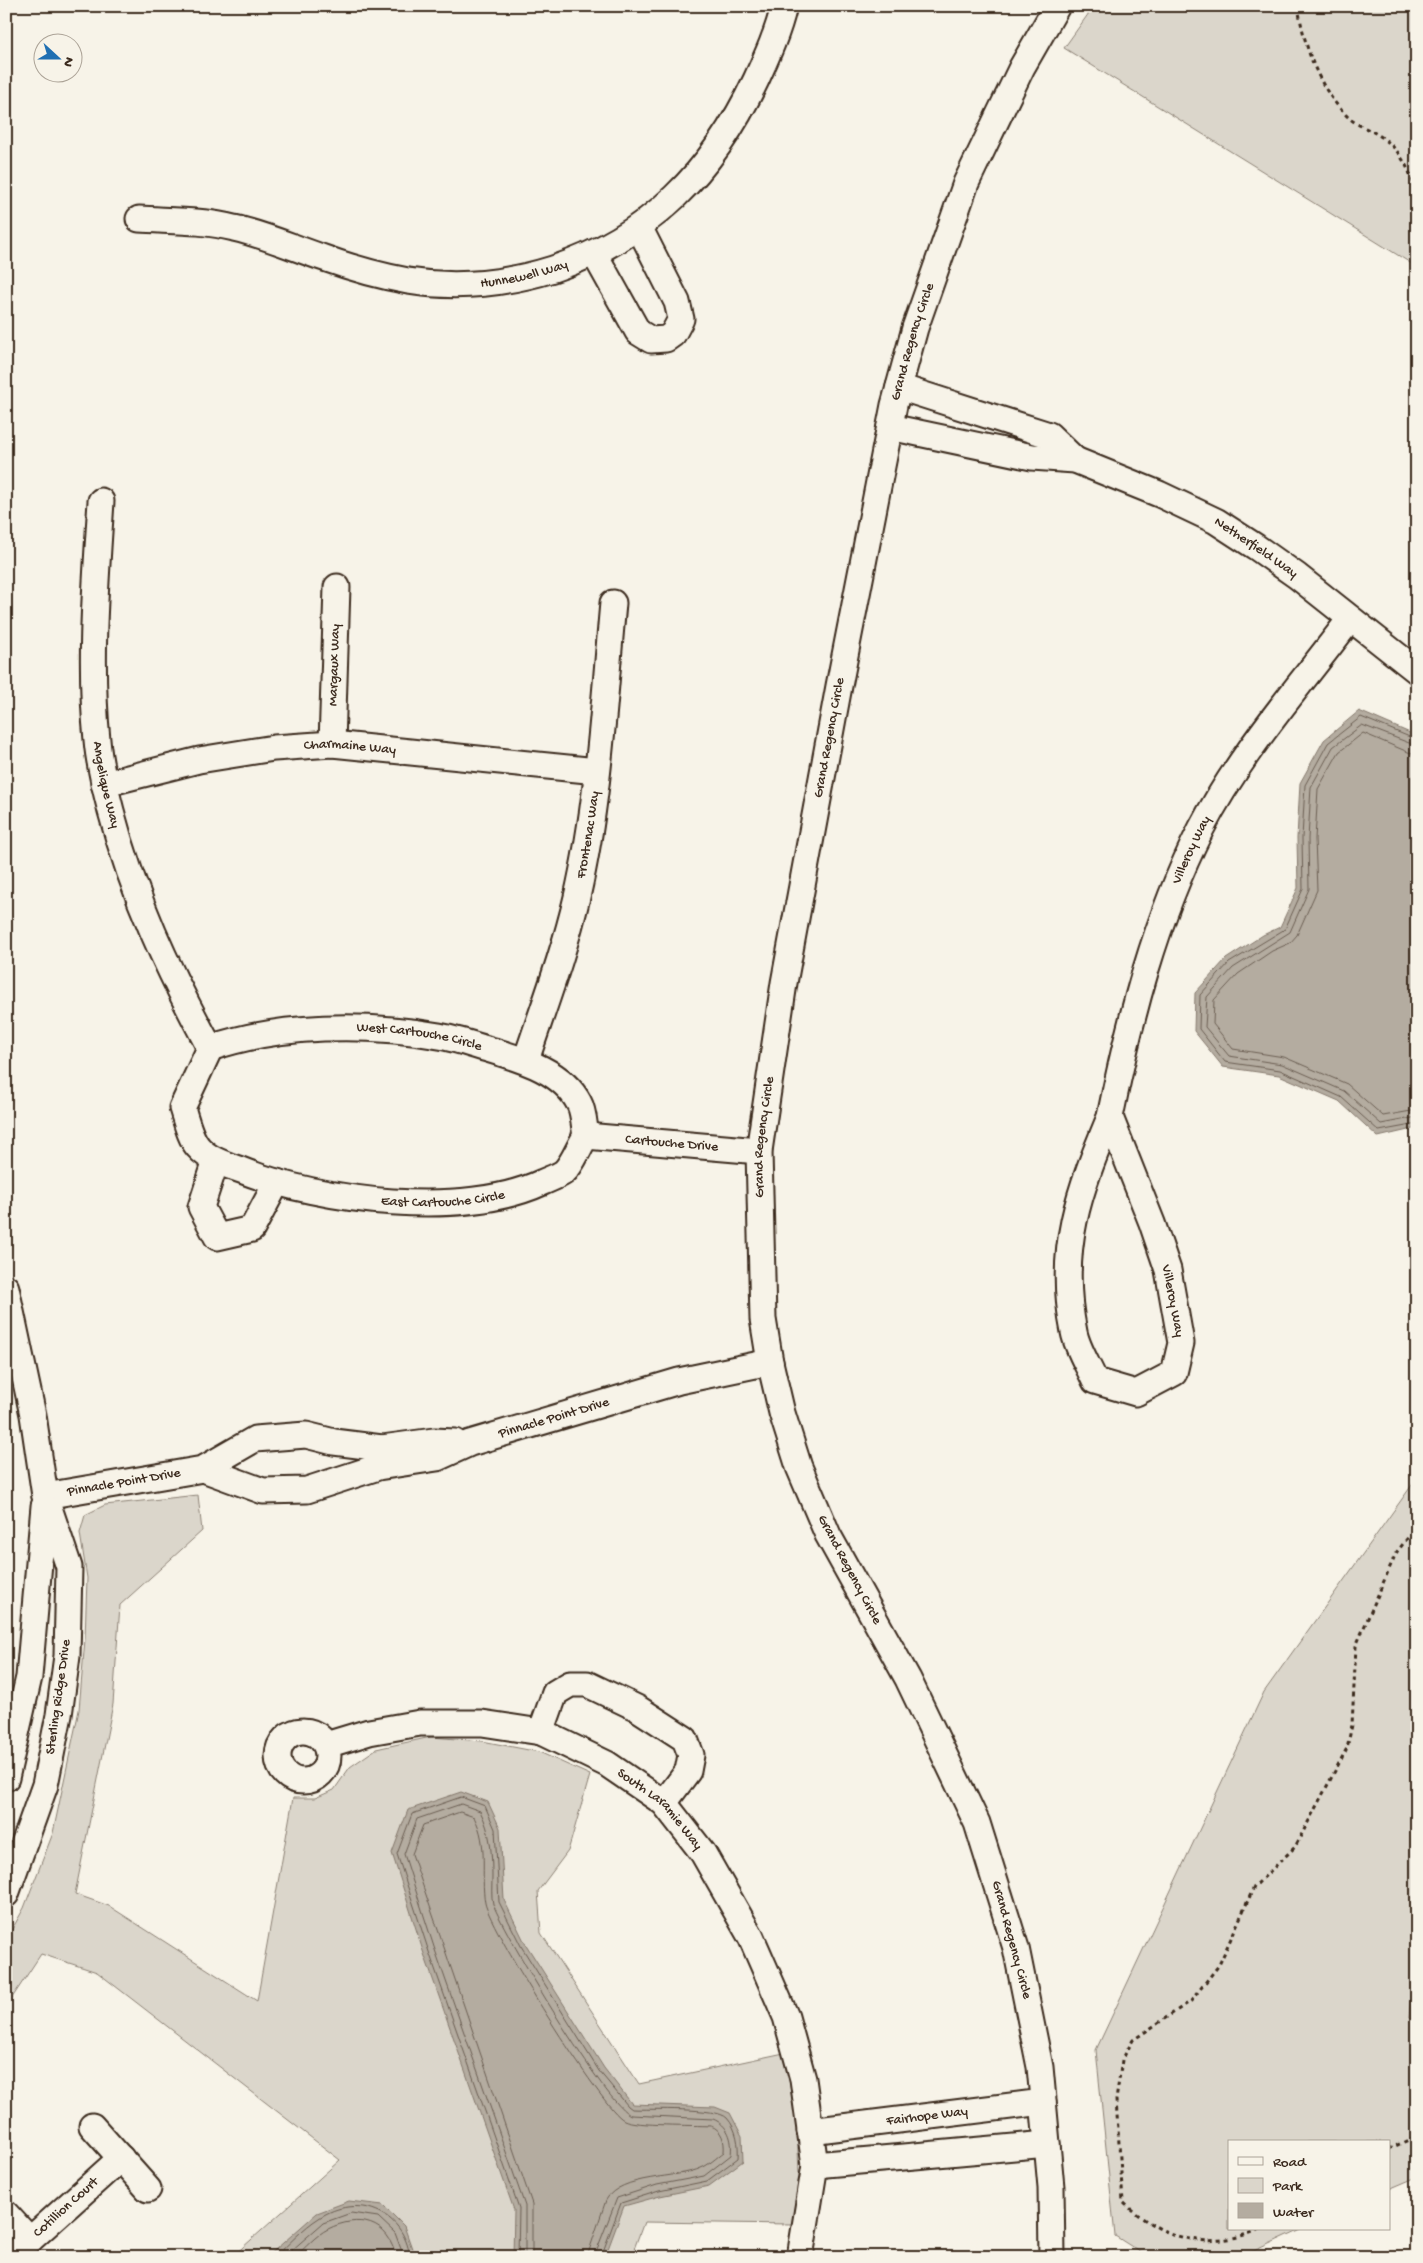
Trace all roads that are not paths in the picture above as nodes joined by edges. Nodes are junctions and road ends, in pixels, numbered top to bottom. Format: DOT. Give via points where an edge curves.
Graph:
graph roads {
  1 [pos="784,6"];
  2 [pos="1057,6"];
  3 [pos="139,219"];
  4 [pos="639,227"];
  5 [pos="594,253"];
  6 [pos="899,387"];
  7 [pos="890,427"];
  8 [pos="1075,460"];
  9 [pos="101,501"];
  10 [pos="337,587"];
  11 [pos="613,603"];
  12 [pos="1350,619"];
  13 [pos="1417,671"];
  14 [pos="332,744"];
  15 [pos="597,771"];
  16 [pos="104,784"];
  17 [pos="210,1048"];
  18 [pos="526,1060"];
  19 [pos="1110,1117"];
  20 [pos="586,1136"];
  21 [pos="759,1151"];
  22 [pos="216,1161"];
  23 [pos="277,1182"];
  24 [pos="6,1288"];
  25 [pos="770,1362"];
  26 [pos="334,1442"];
  27 [pos="470,1443"];
  28 [pos="203,1469"];
  29 [pos="340,1478"];
  30 [pos="45,1496"];
  31 [pos="541,1732"];
  32 [pos="326,1745"];
  33 [pos="6,1778"];
  34 [pos="664,1803"];
  35 [pos="6,1894"];
  36 [pos="1043,2102"];
  37 [pos="92,2126"];
  38 [pos="810,2131"];
  39 [pos="1047,2144"];
  40 [pos="121,2158"];
  41 [pos="814,2165"];
  42 [pos="148,2189"];
  43 [pos="6,2214"];
  44 [pos="30,2240"];
  45 [pos="11,2257"];
  46 [pos="800,2257"];
  47 [pos="1052,2257"];
  1 -- 4 [label="street, Hunnewell Way" via="770,49 731,128 689,184"];
  2 -- 6 [label="street, Grand Regency Circle" via="1010,91 966,183 918,319"];
  3 -- 5 [label="street, Hunnewell Way" via="204,222 234,228 368,272 448,286 505,282"];
  4 -- 5 [label="street, Hunnewell Way"];
  4 -- 5 [label="street" via="680,310 678,327 673,334 651,340 638,332"];
  6 -- 7 [label="street, Grand Regency Circle"];
  6 -- 8 [label="street, Netherfield Way" via="1049,435"];
  7 -- 8 [label="street, Netherfield Way" via="1032,457"];
  7 -- 21 [label="street, Grand Regency Circle" via="784,983"];
  8 -- 12 [label="street, Netherfield Way" via="1216,521 1297,576"];
  9 -- 16 [label="street, Angelique Way" via="92,644 97,742"];
  10 -- 14 [label="street, Margaux Way"];
  11 -- 15 [label="street, Frontenac Way"];
  12 -- 13 [label="street, Netherfield Way"];
  12 -- 19 [label="street, Villeroy Way" via="1259,740 1202,828 1164,914 1138,990"];
  14 -- 15 [label="street, Charmaine Way"];
  14 -- 16 [label="street, Charmaine Way" via="274,748 199,760"];
  15 -- 18 [label="street, Frontenac Way" via="593,813 577,898"];
  16 -- 17 [label="street, Angelique Way" via="134,889 154,938"];
  17 -- 18 [label="street, West Cartouche Circle" via="234,1040 302,1031 380,1029 441,1036"];
  17 -- 22 [label="street, East Cartouche Circle" via="182,1108 198,1147"];
  18 -- 20 [label="street, West Cartouche Circle" via="558,1078 579,1103"];
  19 -- 19 [label="street, Villeroy Way" via="1077,1202 1068,1247 1068,1278 1074,1333 1095,1381 1136,1393 1174,1373 1181,1343 1168,1270"];
  20 -- 21 [label="street, Cartouche Drive"];
  20 -- 23 [label="street, East Cartouche Circle" via="564,1172 529,1188 492,1196 448,1202 411,1202 332,1196"];
  21 -- 25 [label="street, Grand Regency Circle" via="763,1319"];
  22 -- 23 [label="street, East Cartouche Circle"];
  22 -- 23 [label="street" via="201,1207 217,1237 252,1229"];
  24 -- 30 [label="street, Sterling Ridge Drive" via="33,1415"];
  25 -- 27 [label="street, Pinnacle Point Drive" via="679,1380"];
  25 -- 36 [label="street, Grand Regency Circle" via="799,1467 828,1535 908,1679 977,1823 1016,1948 1040,2067"];
  26 -- 27 [label="street, Pinnacle Point Drive" via="382,1448 434,1441"];
  26 -- 28 [label="street, Pinnacle Point Drive" via="306,1435 255,1439"];
  26 -- 29 [label="street"];
  27 -- 29 [label="street, Pinnacle Point Drive" via="437,1458 378,1467"];
  28 -- 29 [label="street, Pinnacle Point Drive" via="264,1491 307,1490"];
  28 -- 30 [label="street, Pinnacle Point Drive"];
  30 -- 33 [label="street, Sterling Ridge Drive" via="30,1677"];
  30 -- 35 [label="street, Sterling Ridge Drive" via="69,1567 68,1656 45,1785"];
  31 -- 32 [label="street, South Laramie Way" via="482,1723 420,1723 369,1732"];
  31 -- 34 [label="street, South Laramie Way" via="607,1764"];
  31 -- 34 [label="street" via="555,1693 570,1684 587,1684 637,1708 685,1739 691,1755 688,1771"];
  34 -- 38 [label="street, South Laramie Way" via="703,1853 751,1937 786,2017 803,2079"];
  36 -- 38 [label="street, Fairhope Way"];
  36 -- 39 [label="street, Grand Regency Circle"];
  37 -- 40 [label="street"];
  38 -- 41 [label="street, South Laramie Way"];
  39 -- 41 [label="street"];
  39 -- 47 [label="street, Grand Regency Circle"];
  40 -- 42 [label="street"];
  40 -- 44 [label="street, Cotillion Court"];
  41 -- 46 [label="street, South Laramie Way"];
  43 -- 44 [label="street"];
  44 -- 45 [label="street, Cotillion Court"];
}
